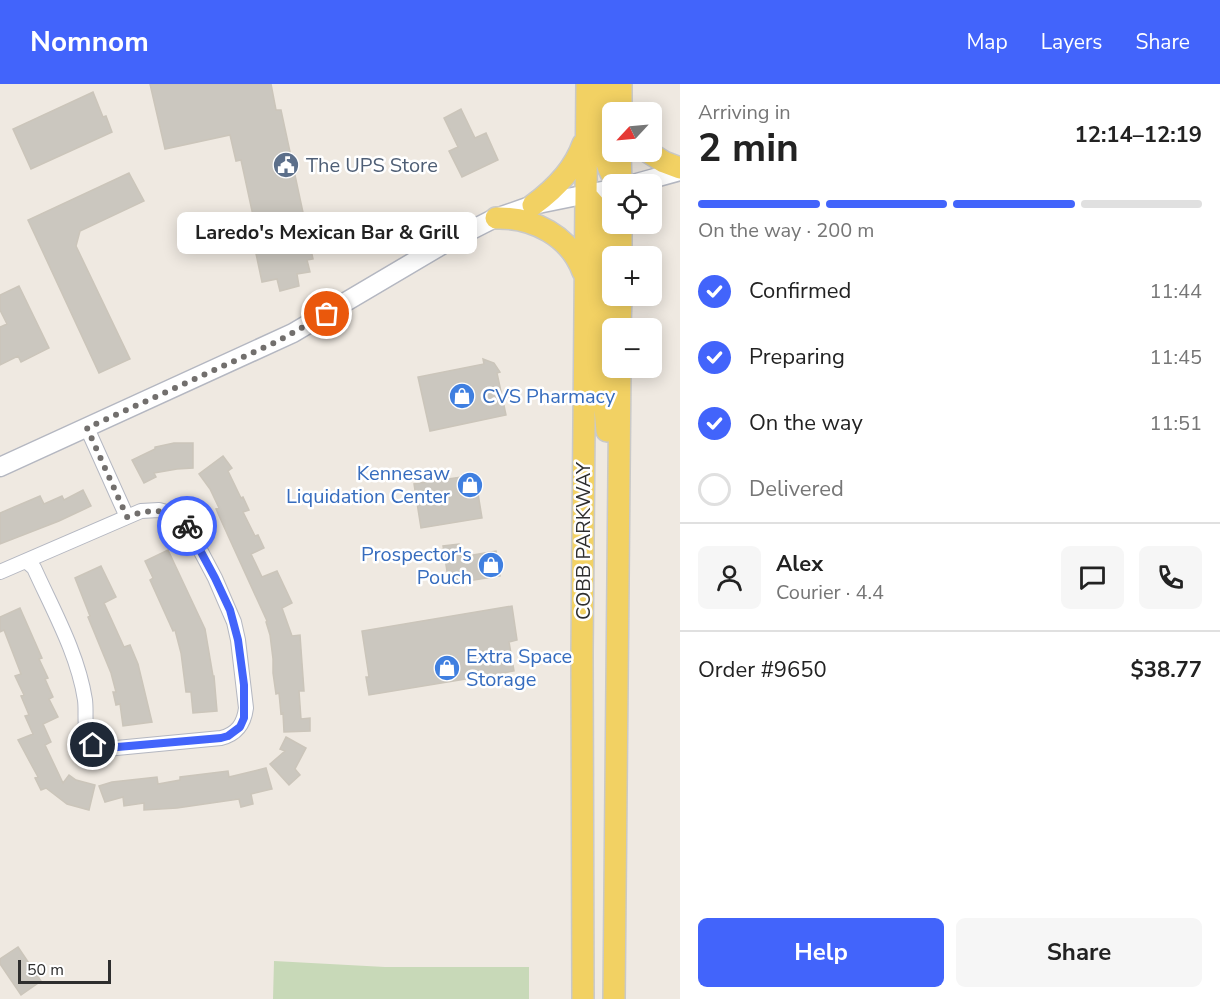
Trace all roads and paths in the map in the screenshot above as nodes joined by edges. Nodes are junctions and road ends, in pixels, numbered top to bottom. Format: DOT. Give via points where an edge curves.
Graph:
graph roads {
  1 [pos="586,84"];
  2 [pos="605,84"];
  3 [pos="621,84"];
  4 [pos="621,102"];
  5 [pos="586,132"];
  6 [pos="662,161"];
  7 [pos="680,170"];
  8 [pos="612,174"];
  9 [pos="662,175"];
  10 [pos="602,191"];
  11 [pos="586,195"];
  12 [pos="533,206"];
  13 [pos="496,218"];
  14 [pos="585,277"];
  15 [pos="620,378"];
  16 [pos="87,428"];
  17 [pos="0,467"];
  18 [pos="619,476"];
  19 [pos="127,517"];
  20 [pos="26,561"];
  21 [pos="0,572"];
  22 [pos="583,999"];
  23 [pos="614,999"];
  1 -- 5 [label="main road, COBB PARKWAY"];
  2 -- 8 [label="main road" via="604,154"];
  3 -- 4 [label="main road"];
  5 -- 11 [label="main road, COBB PARKWAY"];
  5 -- 12 [label="main road" via="573,167"];
  6 -- 7 [label="main road"];
  7 -- 9 [label="street"];
  10 -- 11 [label="street"];
  11 -- 12 [label="street"];
  11 -- 14 [label="main road, COBB PARKWAY"];
  11 -- 18 [label="main road" via="601,215 601,363 609,446"];
  12 -- 13 [label="street"];
  13 -- 14 [label="main road" via="529,222 560,238 569,246"];
  13 -- 16 [label="street" via="442,245 293,333"];
  14 -- 22 [label="main road, COBB PARKWAY"];
  15 -- 18 [label="main road, COBB PARKWAY"];
  16 -- 17 [label="street"];
  16 -- 19 [label="street"];
  18 -- 23 [label="main road, COBB PARKWAY"];
  19 -- 20 [label="street"];
  19 -- 20 [label="street" via="141,511 173,514 189,529 230,610 238,640 246,708 240,727 228,736 143,746 93,745 87,733 80,678 63,631 34,568"];
  20 -- 21 [label="street"];
}
